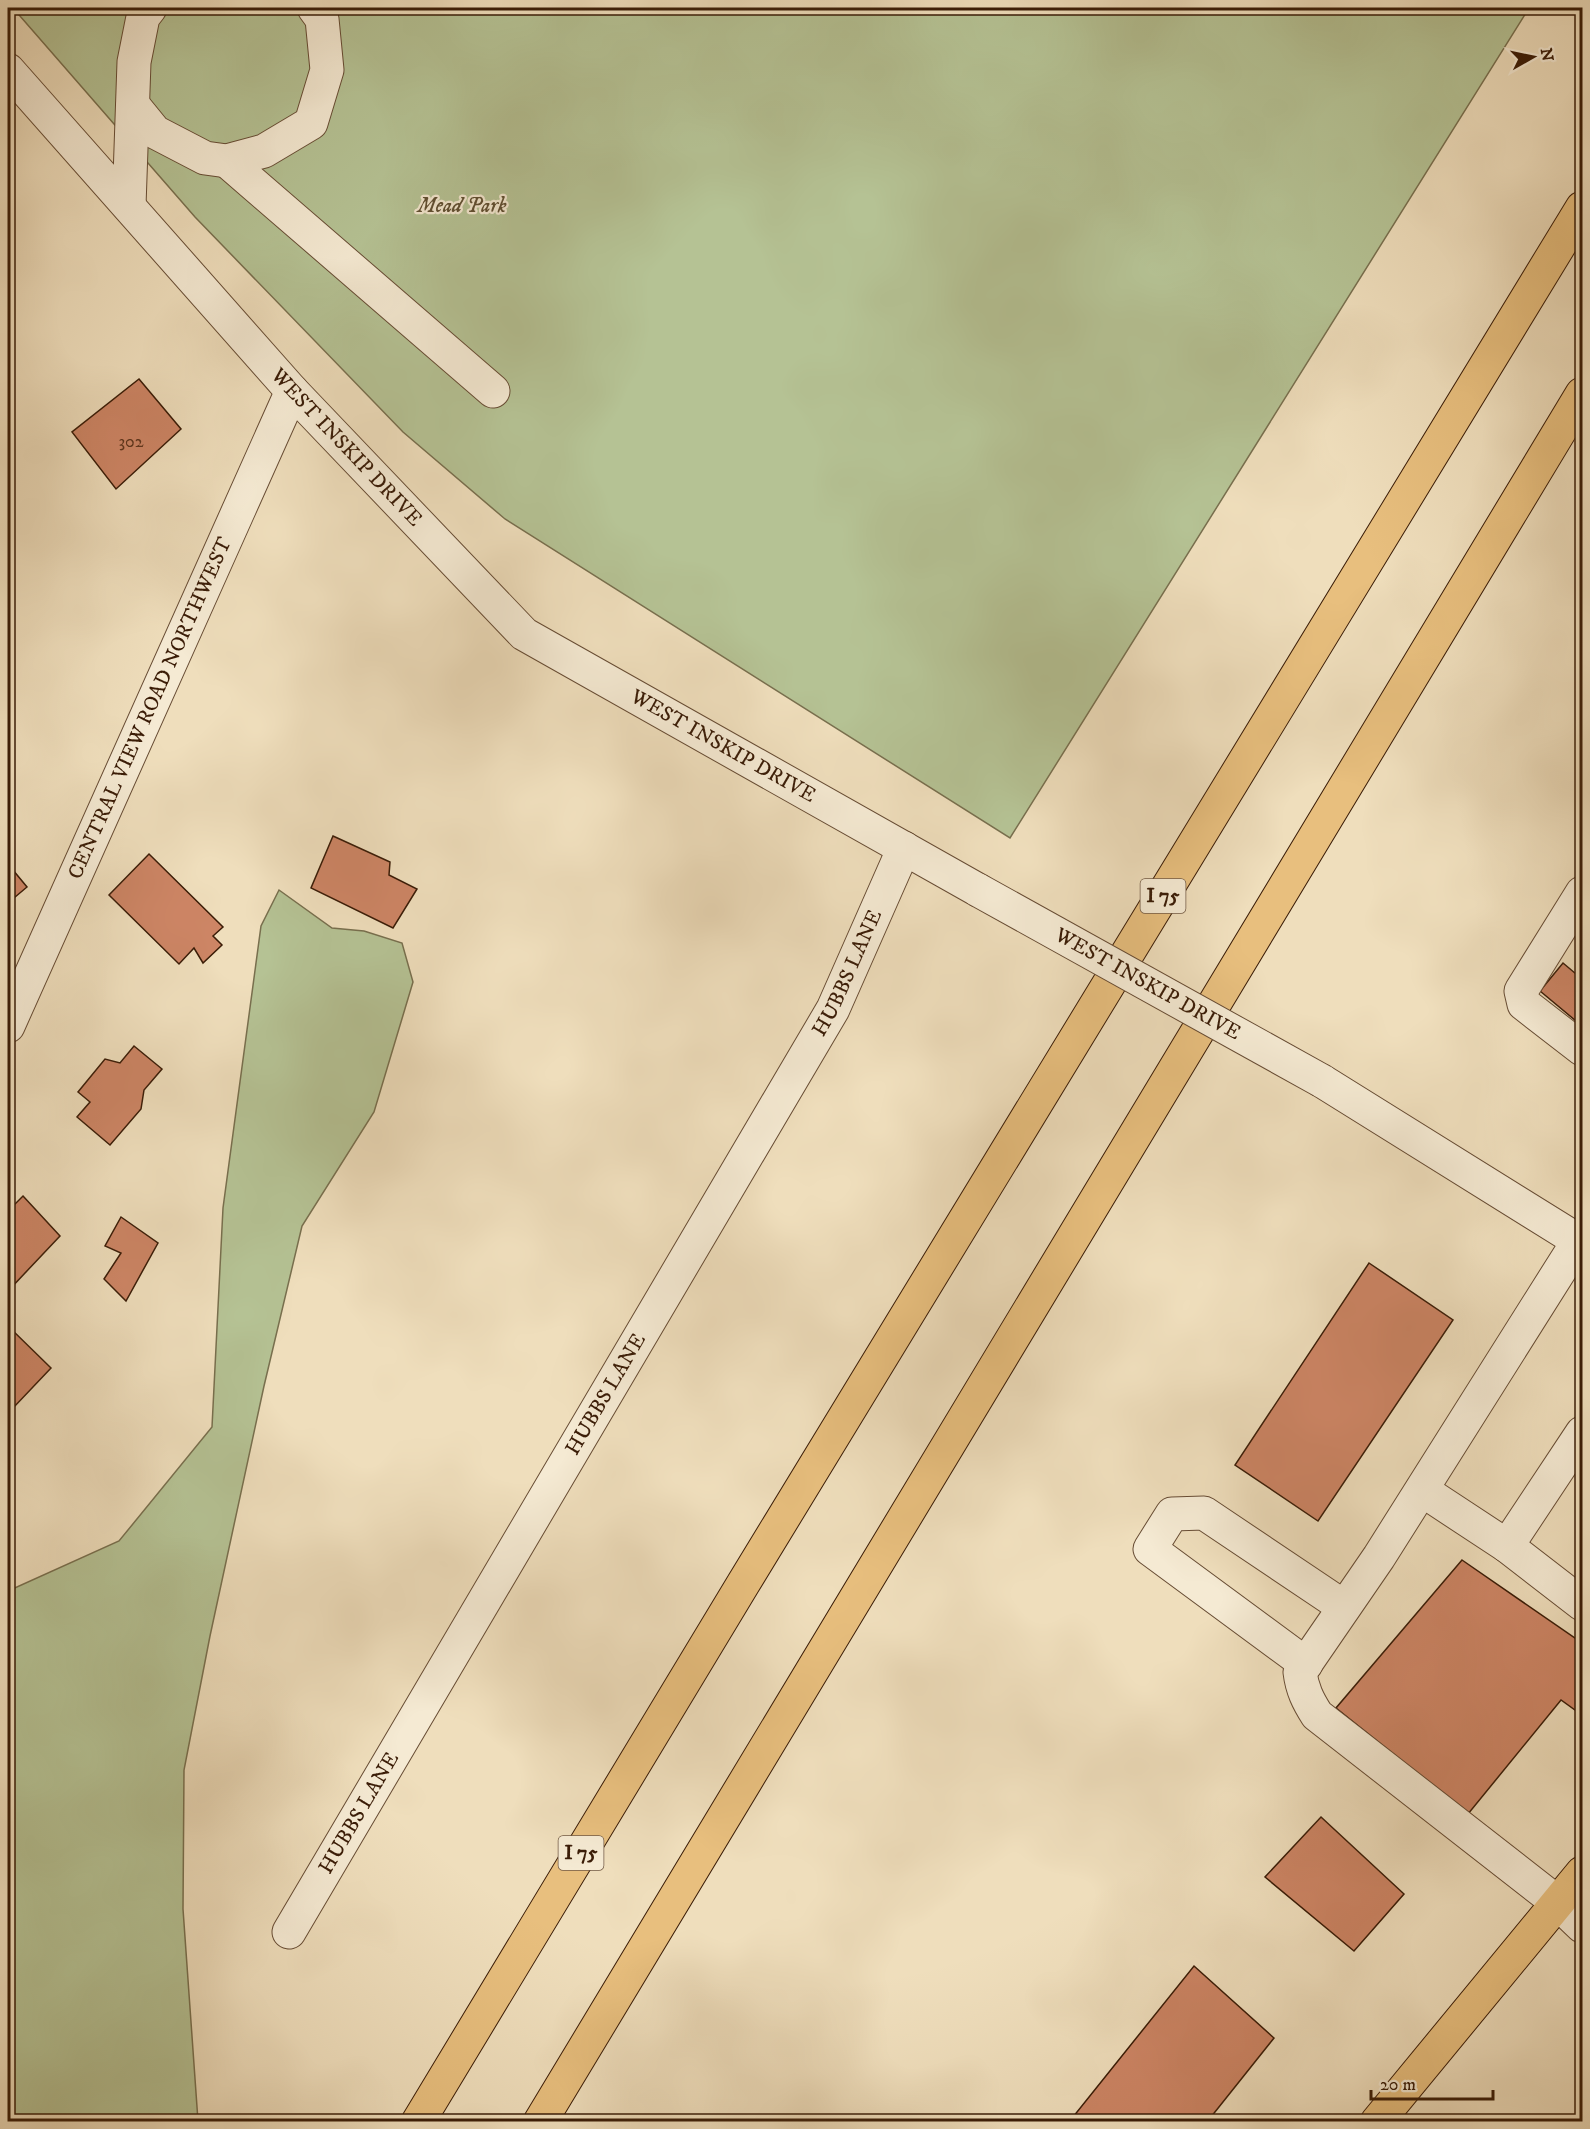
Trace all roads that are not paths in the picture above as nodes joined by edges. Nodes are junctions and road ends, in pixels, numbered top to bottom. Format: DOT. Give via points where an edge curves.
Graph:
graph roads {
  1 [pos="150,8"];
  2 [pos="314,8"];
  3 [pos="8,70"];
  4 [pos="133,105"];
  5 [pos="227,161"];
  6 [pos="129,206"];
  7 [pos="1582,208"];
  8 [pos="292,391"];
  9 [pos="493,391"];
  10 [pos="1582,394"];
  11 [pos="904,849"];
  12 [pos="1582,893"];
  13 [pos="11,1006"];
  14 [pos="1582,1049"];
  15 [pos="1581,1242"];
  16 [pos="1582,1433"];
  17 [pos="1422,1490"];
  18 [pos="1507,1546"];
  19 [pos="1582,1604"];
  20 [pos="1344,1607"];
  21 [pos="1306,1664"];
  22 [pos="1582,1873"];
  23 [pos="1558,1903"];
  24 [pos="1582,1926"];
  25 [pos="289,1932"];
  26 [pos="418,2121"];
  27 [pos="540,2121"];
  28 [pos="1377,2121"];
  1 -- 4 [label="street" via="143,17 134,62"];
  2 -- 5 [label="street" via="322,19 327,70 311,123 264,151"];
  3 -- 6 [label="street, WEST INSKIP DRIVE"];
  4 -- 5 [label="street" via="155,132 205,158"];
  4 -- 6 [label="street"];
  5 -- 9 [label="street"];
  6 -- 8 [label="street, WEST INSKIP DRIVE"];
  7 -- 26 [label="main road, I 75"];
  8 -- 11 [label="street, WEST INSKIP DRIVE" via="524,634"];
  8 -- 13 [label="street, CENTRAL VIEW ROAD NORTHWEST"];
  10 -- 27 [label="main road"];
  11 -- 15 [label="street, WEST INSKIP DRIVE, bridge" via="1322,1081"];
  11 -- 25 [label="street, HUBBS LANE" via="833,1009"];
  12 -- 14 [label="street" via="1521,991 1524,1004"];
  15 -- 17 [label="street"];
  16 -- 18 [label="street"];
  17 -- 18 [label="street"];
  17 -- 20 [label="street"];
  18 -- 19 [label="street"];
  20 -- 21 [label="street"];
  20 -- 21 [label="street" via="1204,1513 1172,1514 1150,1549"];
  21 -- 23 [label="street" via="1300,1672 1302,1685 1317,1715"];
  22 -- 23 [label="main road"];
  23 -- 24 [label="street"];
  23 -- 28 [label="main road"];
}
